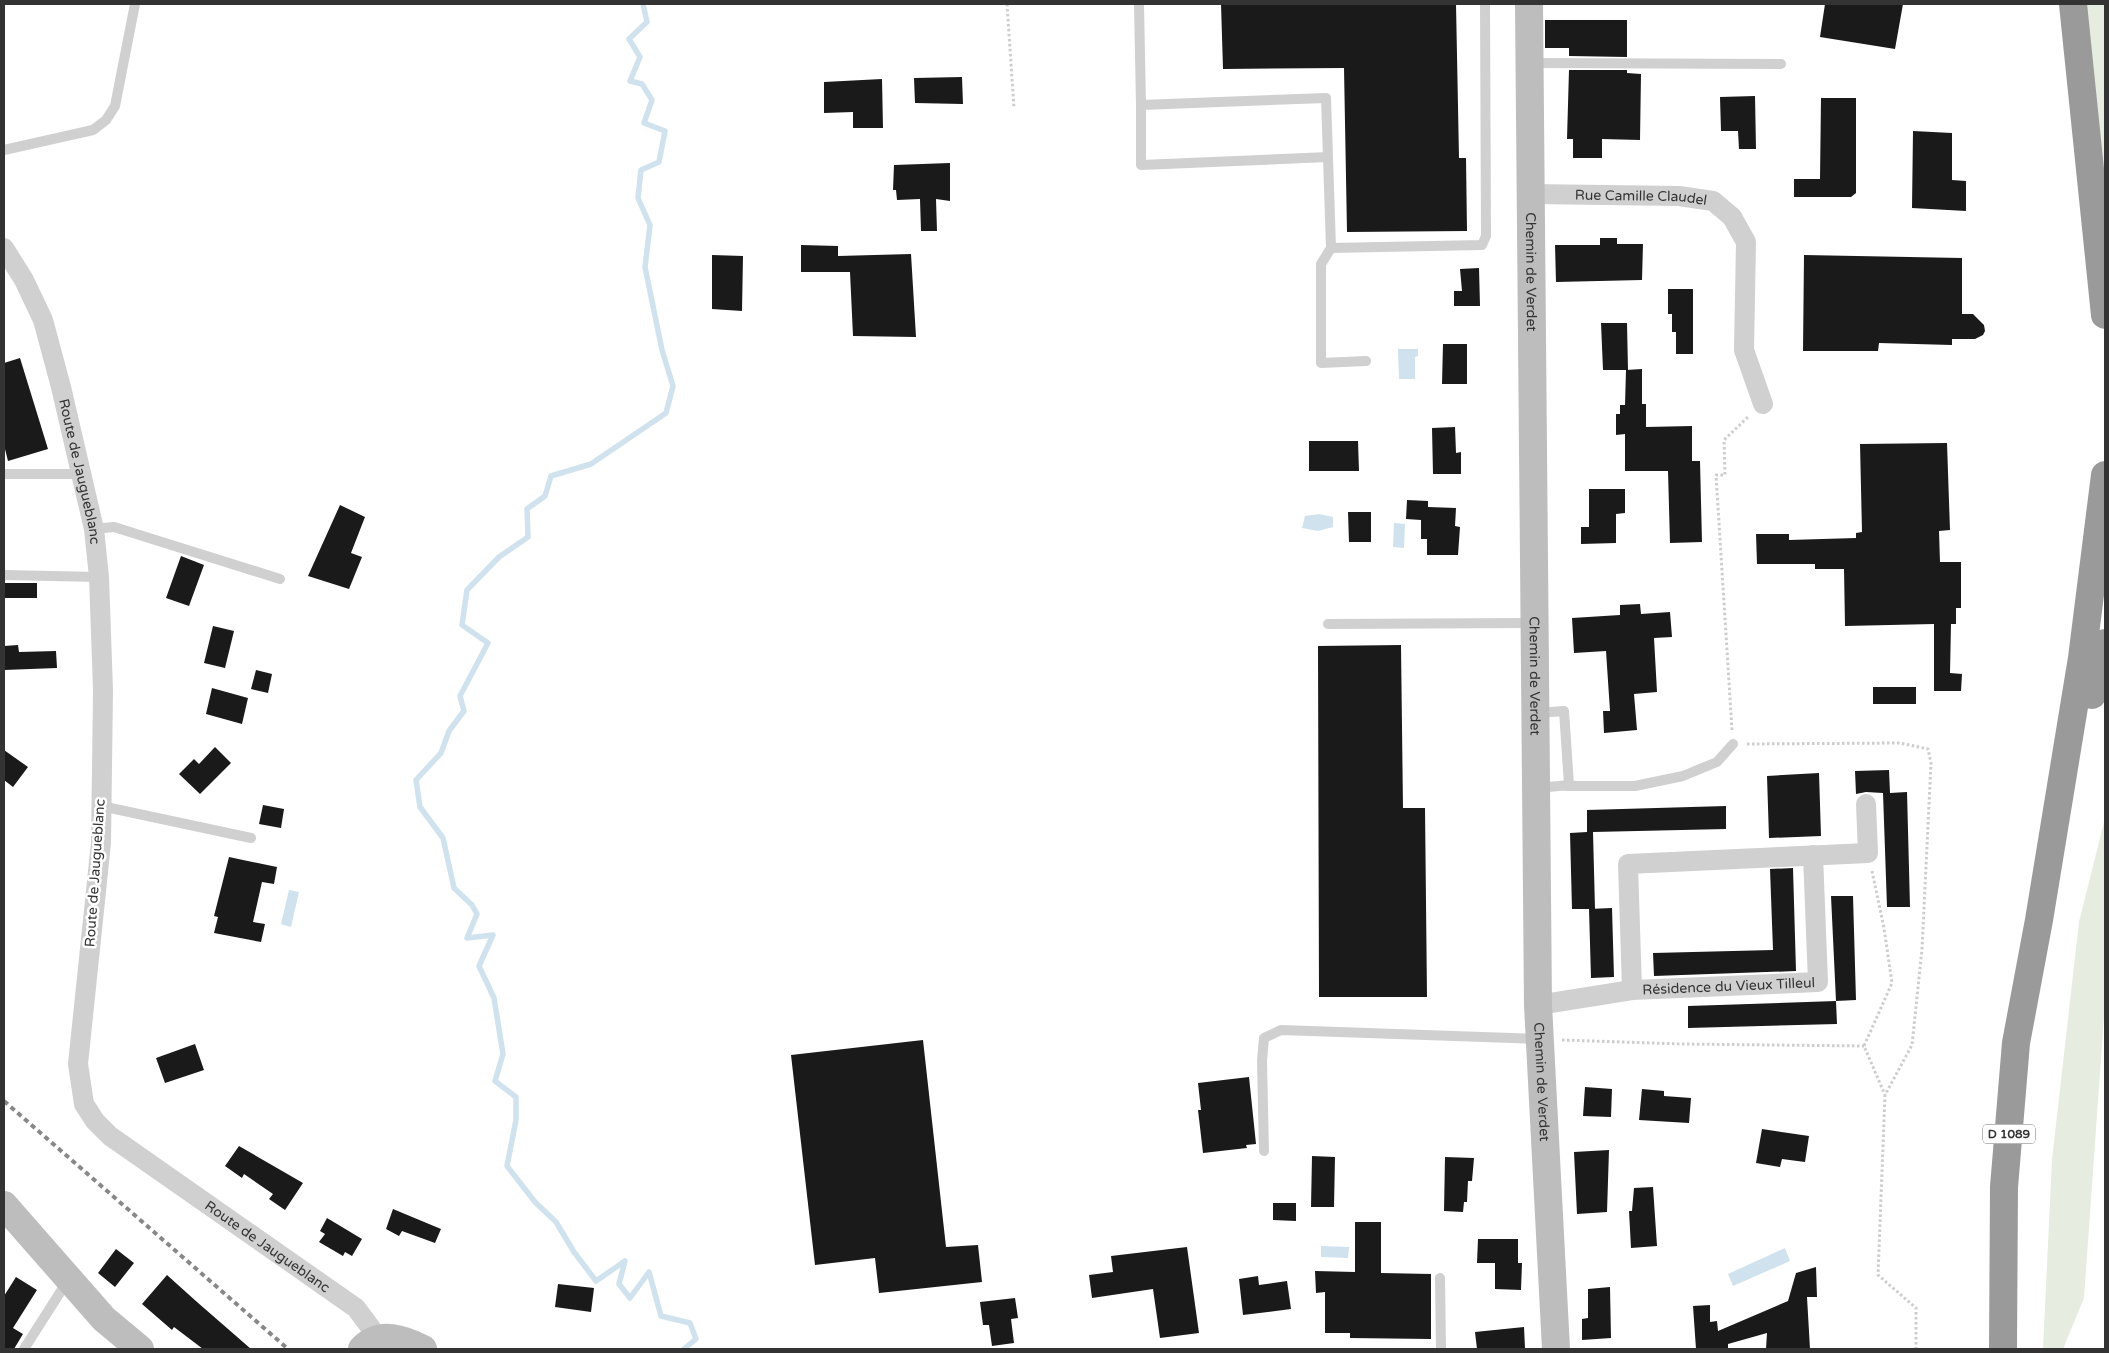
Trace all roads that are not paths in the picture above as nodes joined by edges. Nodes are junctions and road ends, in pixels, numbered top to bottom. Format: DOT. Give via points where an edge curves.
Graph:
graph roads {
  1 [pos="135,4"];
  2 [pos="1139,4"];
  3 [pos="1485,4"];
  4 [pos="1529,4"];
  5 [pos="2073,4"];
  6 [pos="1530,63"];
  7 [pos="1780,64"];
  8 [pos="1141,105"];
  9 [pos="4,150"];
  10 [pos="1328,157"];
  11 [pos="1530,194"];
  12 [pos="4,248"];
  13 [pos="1331,248"];
  14 [pos="2105,315"];
  15 [pos="1366,361"];
  16 [pos="1762,404"];
  17 [pos="4,474"];
  18 [pos="82,474"];
  19 [pos="2105,475"];
  20 [pos="94,529"];
  21 [pos="4,575"];
  22 [pos="99,577"];
  23 [pos="280,580"];
  24 [pos="1328,624"];
  25 [pos="1534,624"];
  26 [pos="2105,643"];
  27 [pos="2105,666"];
  28 [pos="2092,698"];
  29 [pos="1536,713"];
  30 [pos="1733,744"];
  31 [pos="1566,786"];
  32 [pos="1535,788"];
  33 [pos="1866,804"];
  34 [pos="101,806"];
  35 [pos="251,838"];
  36 [pos="1812,856"];
  37 [pos="2039,920"];
  38 [pos="1632,990"];
  39 [pos="1538,1004"];
  40 [pos="1539,1039"];
  41 [pos="1264,1151"];
  42 [pos="4,1205"];
  43 [pos="1440,1278"];
  44 [pos="69,1279"];
  45 [pos="371,1344"];
  46 [pos="24,1349"];
  47 [pos="140,1349"];
  48 [pos="423,1349"];
  49 [pos="1441,1349"];
  50 [pos="1556,1349"];
  51 [pos="2003,1349"];
  1 -- 9 [label="lane" via="115,106 106,120 92,130"];
  2 -- 8 [label="lane"];
  3 -- 13 [label="lane" via="1486,236 1482,245"];
  4 -- 6 [label="street, Chemin de Verdet"];
  5 -- 14 [label="highway"];
  6 -- 7 [label="lane"];
  6 -- 11 [label="street, Chemin de Verdet"];
  8 -- 10 [label="lane" via="1326,98"];
  8 -- 10 [label="lane" via="1141,165"];
  10 -- 13 [label="lane"];
  11 -- 16 [label="street, Rue Camille Claudel" via="1679,196 1714,201 1732,217 1746,242 1744,350"];
  11 -- 25 [label="street, Chemin de Verdet"];
  12 -- 18 [label="street, Route de Jaugueblanc" via="43,320"];
  13 -- 15 [label="lane" via="1321,264 1321,363"];
  17 -- 18 [label="lane"];
  18 -- 20 [label="street, Route de Jaugueblanc"];
  19 -- 37 [label="highway" via="2082,658"];
  20 -- 22 [label="street, Route de Jaugueblanc"];
  20 -- 23 [label="lane" via="114,526"];
  21 -- 22 [label="lane"];
  22 -- 34 [label="street, Route de Jaugueblanc" via="103,690"];
  24 -- 25 [label="lane"];
  25 -- 29 [label="street, Chemin de Verdet"];
  26 -- 28 [label="highway, D 1089"];
  27 -- 28 [label="highway"];
  28 -- 37 [label="highway, D 1089"];
  29 -- 31 [label="lane" via="1564,711 1569,785"];
  29 -- 32 [label="street, Chemin de Verdet"];
  30 -- 31 [label="lane" via="1717,762 1683,776 1634,786"];
  31 -- 32 [label="lane"];
  32 -- 39 [label="street, Chemin de Verdet"];
  33 -- 36 [label="street, Résidence du Vieux Tilleul" via="1868,853"];
  34 -- 35 [label="lane"];
  34 -- 45 [label="street, Route de Jaugueblanc" via="101,843 78,1064 84,1104 95,1122 110,1136 356,1308"];
  36 -- 38 [label="street, Résidence du Vieux Tilleul" via="1628,864"];
  36 -- 38 [label="street, Résidence du Vieux Tilleul" via="1818,982"];
  37 -- 51 [label="highway, D 1089" via="2016,1043 2004,1187"];
  38 -- 39 [label="street, Résidence du Vieux Tilleul"];
  39 -- 40 [label="street, Chemin de Verdet"];
  40 -- 41 [label="lane" via="1281,1030 1264,1038"];
  40 -- 50 [label="street, Chemin de Verdet"];
  42 -- 44 [label="street"];
  43 -- 49 [label="lane"];
  44 -- 46 [label="lane"];
  44 -- 47 [label="street" via="104,1319"];
  45 -- 48 [label="street" via="393,1337"];
}
